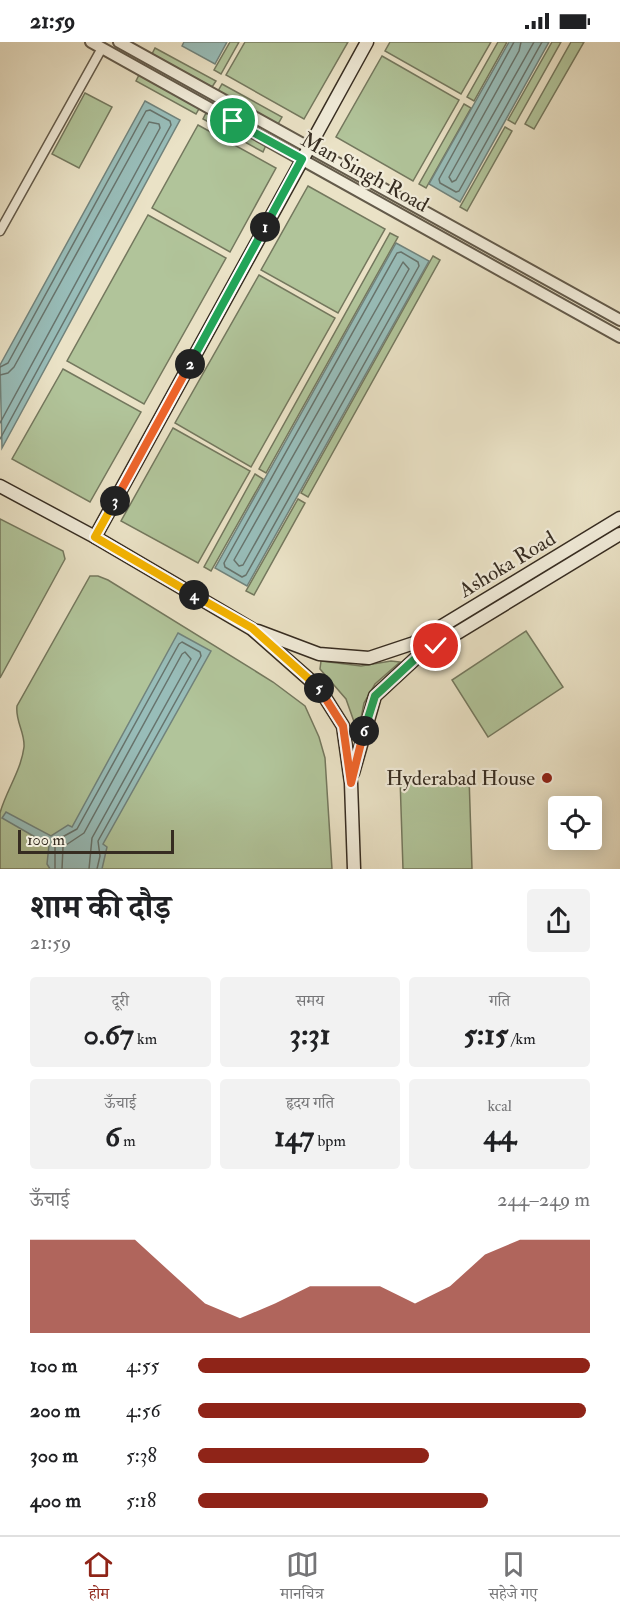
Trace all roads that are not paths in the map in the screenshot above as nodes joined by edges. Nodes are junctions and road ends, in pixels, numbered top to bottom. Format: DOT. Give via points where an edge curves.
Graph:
graph roads {
  1 [pos="91,42"];
  2 [pos="119,42"];
  3 [pos="367,42"];
  4 [pos="102,48"];
  5 [pos="305,154"];
  6 [pos="0,231"];
  7 [pos="620,320"];
  8 [pos="620,337"];
  9 [pos="0,486"];
  10 [pos="620,518"];
  11 [pos="620,534"];
  12 [pos="95,537"];
  13 [pos="252,628"];
  14 [pos="351,783"];
  15 [pos="354,869"];
  1 -- 4 [label="street, Man Singh Road"];
  2 -- 5 [label="street, Man Singh Road"];
  3 -- 5 [label="main road"];
  4 -- 5 [label="street, Man Singh Road"];
  4 -- 6 [label="street"];
  5 -- 7 [label="street, Man Singh Road"];
  5 -- 8 [label="street, Man Singh Road"];
  5 -- 12 [label="main road"];
  9 -- 12 [label="main road"];
  10 -- 13 [label="main road, Ashoka Road" via="414,643 369,658 319,654"];
  11 -- 14 [label="main road, Ashoka Road" via="416,658 375,696"];
  12 -- 13 [label="main road"];
  13 -- 14 [label="main road" via="319,688 343,726"];
  14 -- 15 [label="main road"];
}
